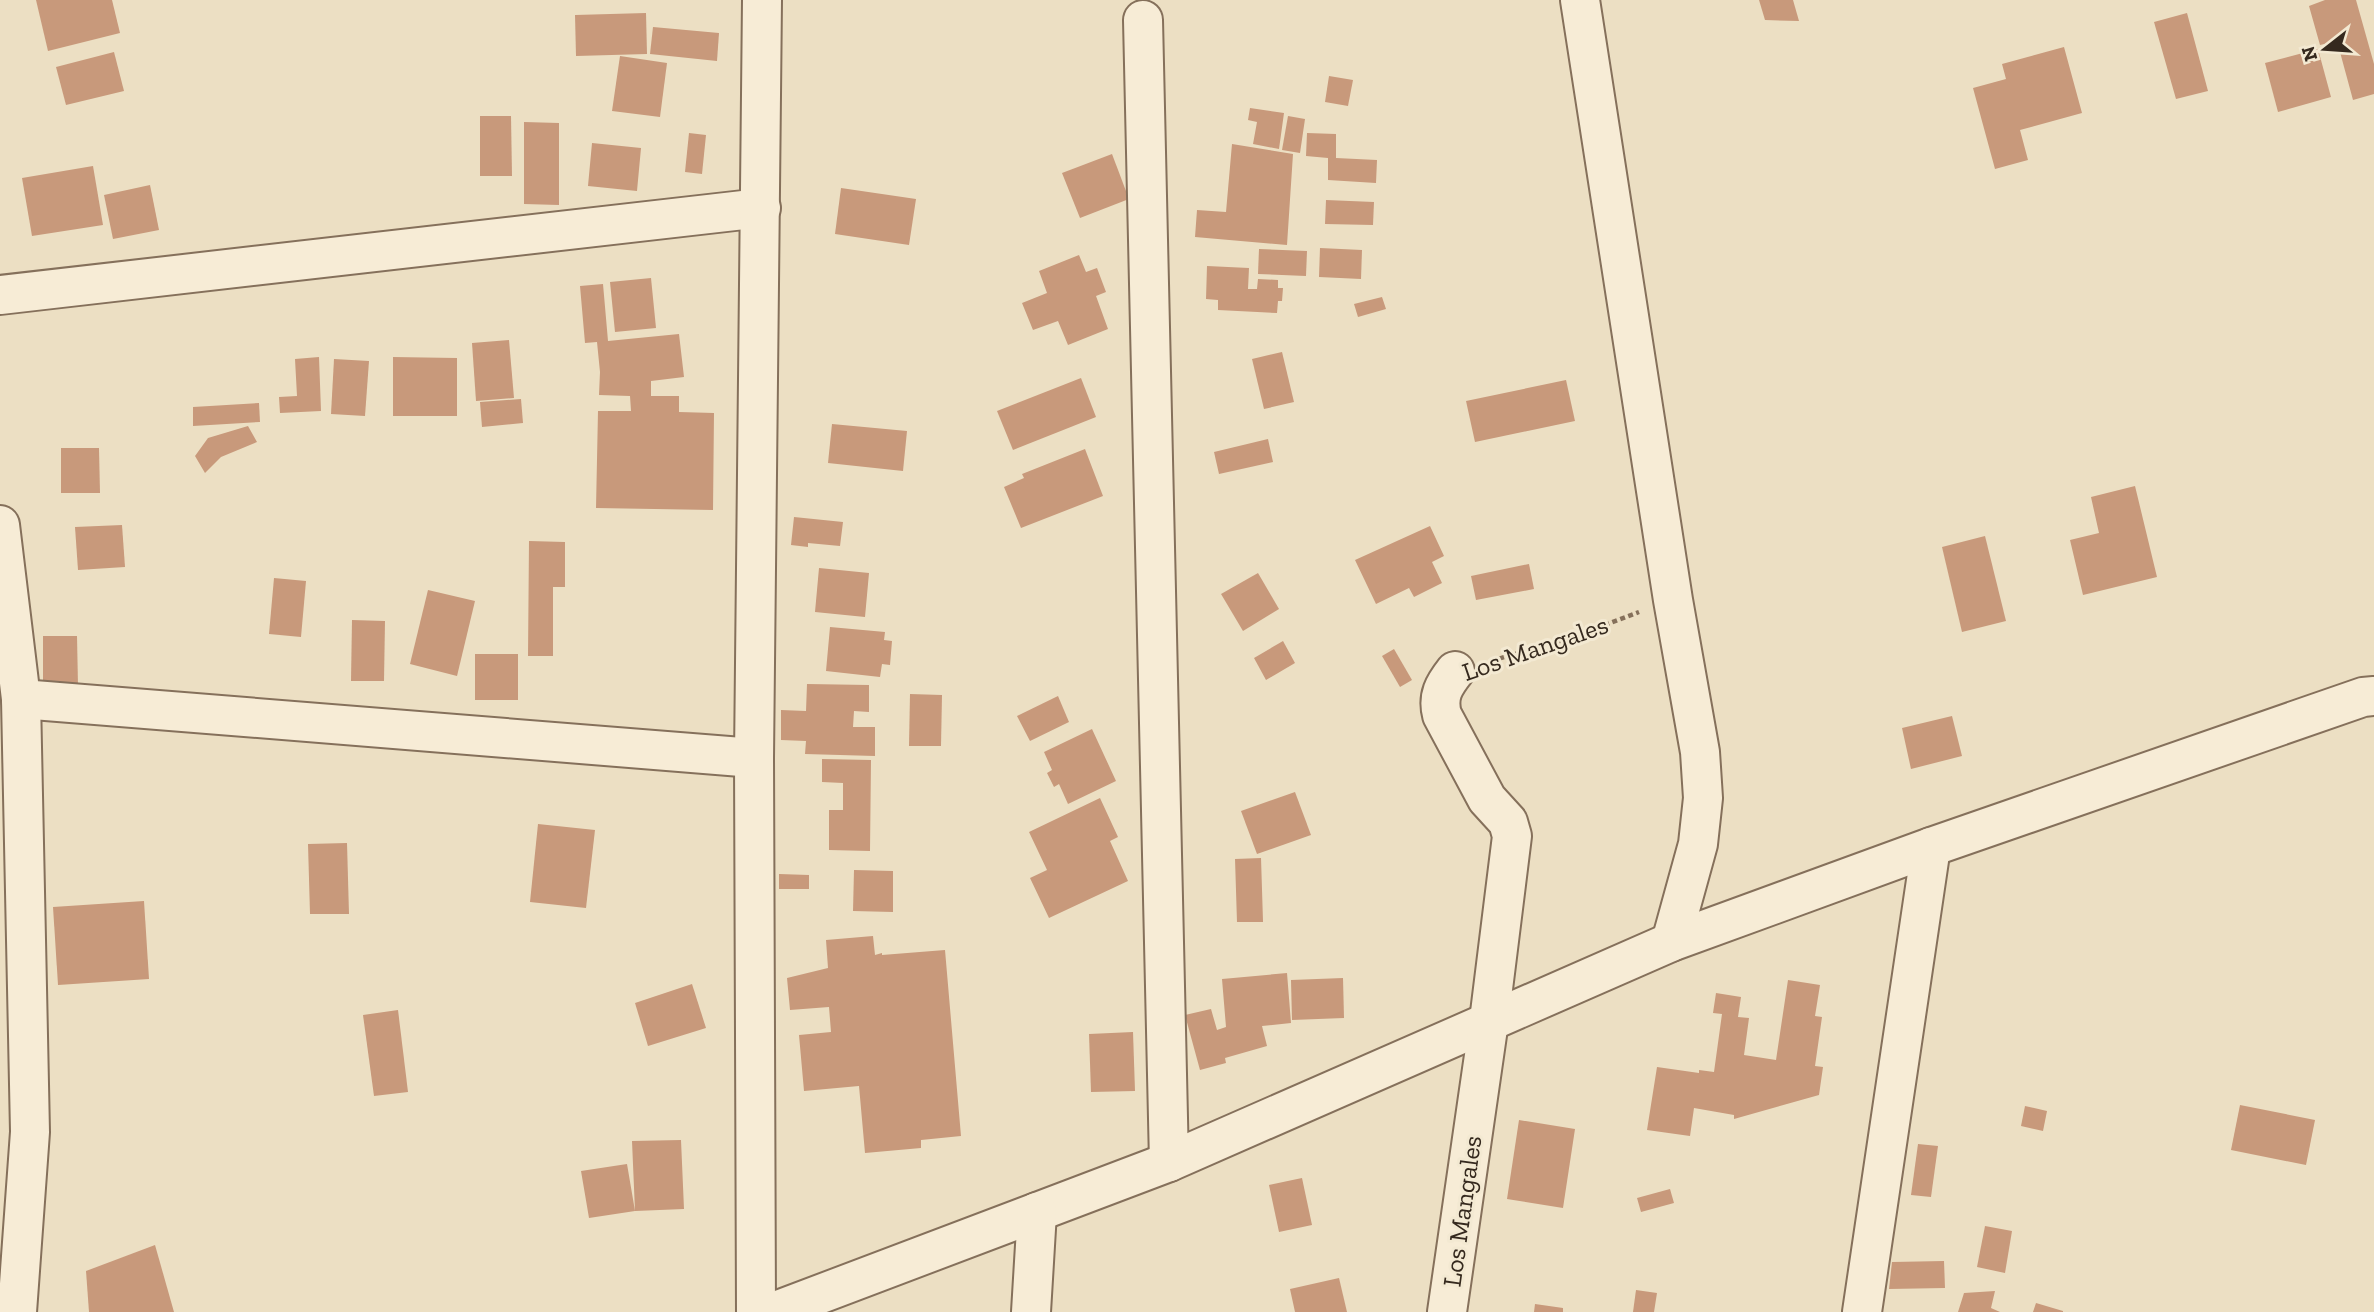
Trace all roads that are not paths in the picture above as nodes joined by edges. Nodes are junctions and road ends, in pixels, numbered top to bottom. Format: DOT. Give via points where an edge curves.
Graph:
graph roads {
  1 [pos="762,0"];
  2 [pos="1580,0"];
  3 [pos="1143,20"];
  4 [pos="761,208"];
  5 [pos="0,295"];
  6 [pos="0,525"];
  7 [pos="1455,671"];
  8 [pos="2374,696"];
  9 [pos="21,699"];
  10 [pos="754,758"];
  11 [pos="1931,847"];
  12 [pos="1671,942"];
  13 [pos="1489,1021"];
  14 [pos="1169,1162"];
  15 [pos="1037,1212"];
  16 [pos="18,1312"];
  17 [pos="756,1312"];
  18 [pos="773,1312"];
  19 [pos="1031,1312"];
  20 [pos="1447,1312"];
  21 [pos="1862,1312"];
  1 -- 4 [label="street"];
  2 -- 12 [label="street" via="1672,600 1700,752 1703,798 1698,844"];
  3 -- 14 [label="street"];
  4 -- 5 [label="street"];
  4 -- 10 [label="street"];
  6 -- 9 [label="street"];
  7 -- 13 [label="street, Los Mangales" via="1441,693 1441,715 1487,799 1508,822 1512,836"];
  8 -- 11 [label="street"];
  9 -- 10 [label="street"];
  9 -- 16 [label="street" via="30,1132"];
  10 -- 17 [label="street"];
  11 -- 12 [label="street"];
  11 -- 21 [label="street"];
  12 -- 13 [label="street"];
  13 -- 14 [label="street"];
  13 -- 20 [label="street, Los Mangales"];
  14 -- 15 [label="street"];
  15 -- 18 [label="street"];
  15 -- 19 [label="street"];
}
